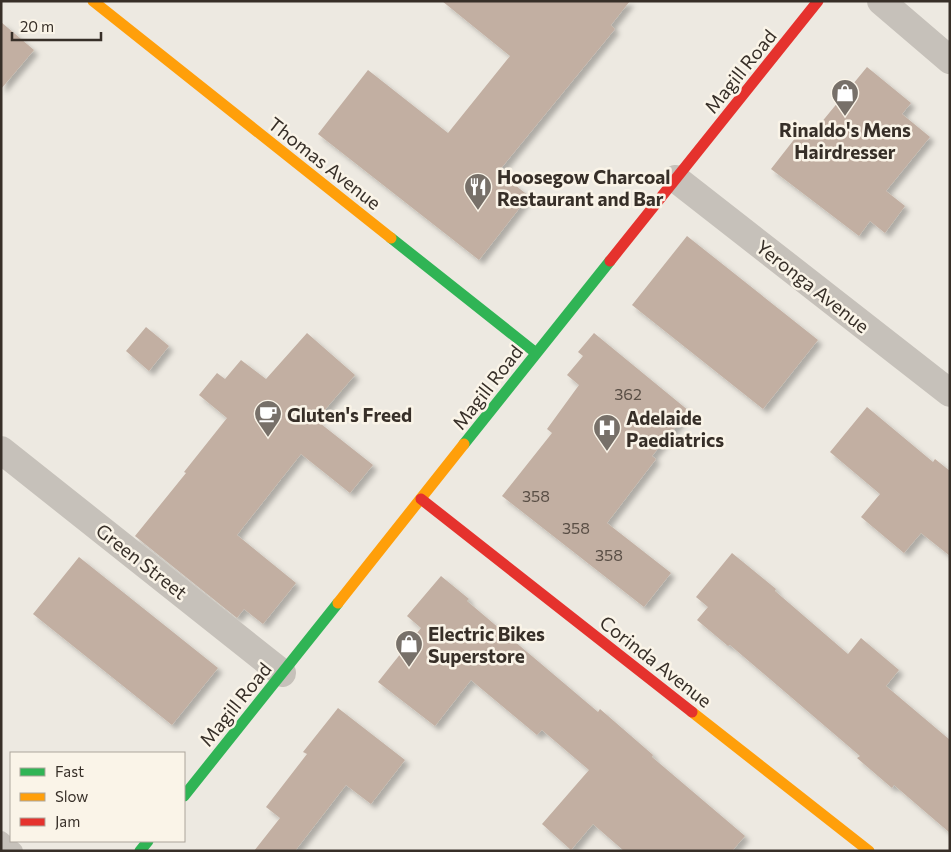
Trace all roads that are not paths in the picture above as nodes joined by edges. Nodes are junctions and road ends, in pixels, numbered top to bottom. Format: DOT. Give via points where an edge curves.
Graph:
graph roads {
  1 [pos="93,1"];
  2 [pos="818,1"];
  3 [pos="881,1"];
  4 [pos="950,60"];
  5 [pos="676,179"];
  6 [pos="536,352"];
  7 [pos="950,393"];
  8 [pos="1,450"];
  9 [pos="421,499"];
  10 [pos="282,673"];
  11 [pos="185,795"];
  12 [pos="1,840"];
  13 [pos="14,851"];
  14 [pos="869,851"];
  1 -- 6 [label="street, Thomas Avenue"];
  2 -- 5 [label="street, Magill Road"];
  3 -- 4 [label="street"];
  5 -- 6 [label="street, Magill Road"];
  5 -- 7 [label="street, Yeronga Avenue"];
  6 -- 9 [label="street, Magill Road"];
  8 -- 10 [label="street, Green Street"];
  9 -- 10 [label="street, Magill Road"];
  9 -- 14 [label="street, Corinda Avenue"];
  10 -- 11 [label="street, Magill Road"];
  12 -- 13 [label="lane"];
}
